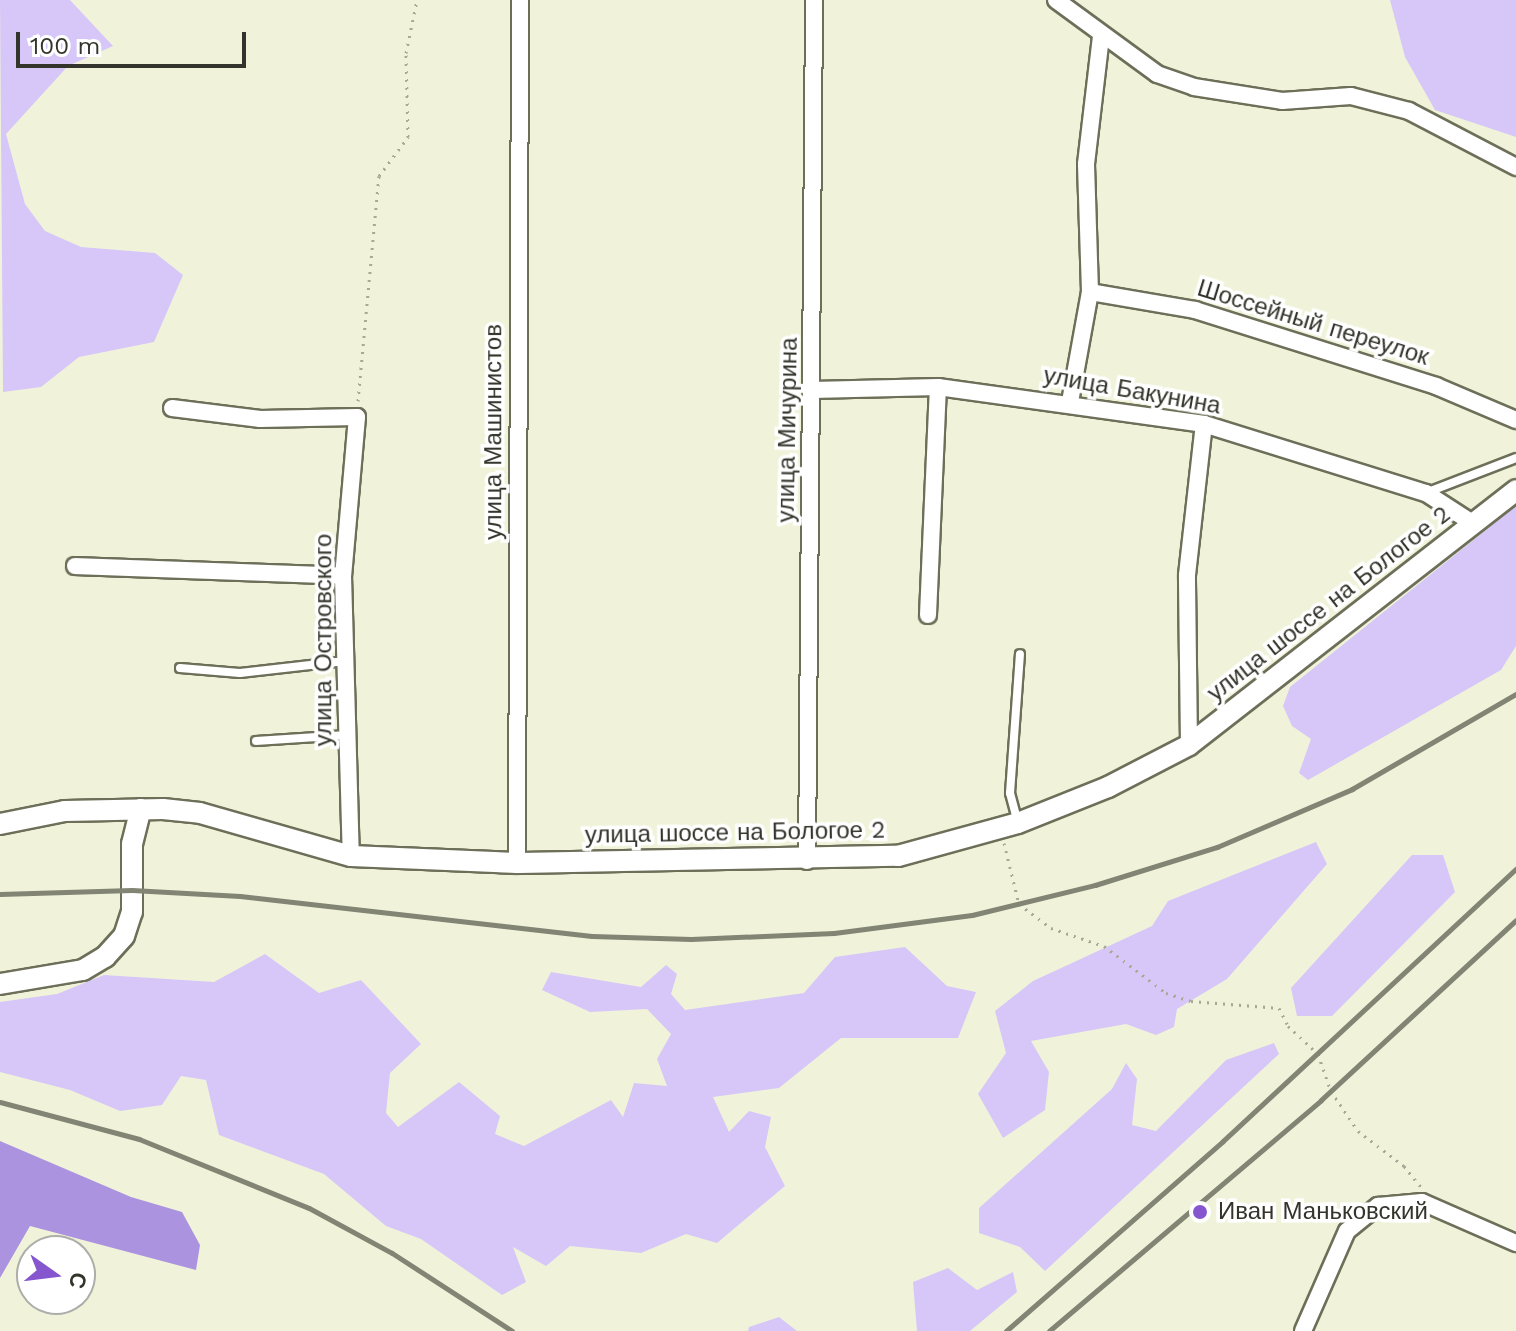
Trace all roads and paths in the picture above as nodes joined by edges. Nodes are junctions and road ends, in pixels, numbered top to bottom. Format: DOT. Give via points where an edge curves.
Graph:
graph roads {
  1 [pos="417,0"];
  2 [pos="520,0"];
  3 [pos="814,0"];
  4 [pos="1056,0"];
  5 [pos="1101,36"];
  6 [pos="1516,167"];
  7 [pos="1090,292"];
  8 [pos="938,387"];
  9 [pos="812,390"];
  10 [pos="1070,402"];
  11 [pos="172,408"];
  12 [pos="357,417"];
  13 [pos="1516,420"];
  14 [pos="1204,424"];
  15 [pos="1516,458"];
  16 [pos="1516,490"];
  17 [pos="1426,493"];
  18 [pos="1474,524"];
  19 [pos="75,566"];
  20 [pos="343,576"];
  21 [pos="928,615"];
  22 [pos="1020,654"];
  23 [pos="346,661"];
  24 [pos="180,668"];
  25 [pos="348,735"];
  26 [pos="256,741"];
  27 [pos="1189,745"];
  28 [pos="141,809"];
  29 [pos="0,824"];
  30 [pos="1009,825"];
  31 [pos="351,856"];
  32 [pos="807,861"];
  33 [pos="517,863"];
  34 [pos="0,984"];
  35 [pos="1438,1209"];
  36 [pos="1516,1243"];
  37 [pos="1303,1331"];
  1 -- 12 [label="path" via="406,53 408,137 379,176"];
  2 -- 33 [label="street, улица Машинистов"];
  3 -- 9 [label="street, улица Мичурина"];
  4 -- 5 [label="street"];
  5 -- 6 [label="street" via="1157,74 1194,87 1282,101 1351,96 1409,111"];
  5 -- 7 [label="street" via="1086,164"];
  7 -- 10 [label="street"];
  7 -- 13 [label="street, Шоссейный переулок" via="1195,310 1436,386"];
  8 -- 9 [label="street, улица Бакунина"];
  8 -- 10 [label="street, улица Бакунина"];
  8 -- 21 [label="street"];
  9 -- 32 [label="street, улица Мичурина"];
  10 -- 14 [label="street, улица Бакунина"];
  11 -- 12 [label="street" via="260,419"];
  12 -- 20 [label="street, улица Островского"];
  14 -- 17 [label="street, улица Бакунина"];
  14 -- 27 [label="street" via="1187,575"];
  15 -- 17 [label="lane"];
  16 -- 18 [label="street, улица шоссе на Бологое 2"];
  17 -- 18 [label="street, улица Бакунина"];
  18 -- 27 [label="street, улица шоссе на Бологое 2"];
  19 -- 20 [label="street"];
  20 -- 23 [label="street, улица Островского"];
  22 -- 30 [label="lane"];
  23 -- 24 [label="lane" via="240,673"];
  23 -- 25 [label="street, улица Островского"];
  25 -- 26 [label="lane"];
  25 -- 31 [label="street, улица Островского"];
  27 -- 30 [label="street, улица шоссе на Бологое 2" via="1108,787"];
  28 -- 29 [label="street, улица шоссе на Бологое 2" via="65,811"];
  28 -- 31 [label="street, улица шоссе на Бологое 2" via="200,813"];
  28 -- 34 [label="street" via="132,844 132,912 124,936 105,957 83,970"];
  30 -- 32 [label="street, улица шоссе на Бологое 2" via="898,856"];
  30 -- 35 [label="path" via="1019,904 1033,917 1104,946 1166,993 1191,1001 1279,1008 1288,1026 1318,1054 1331,1091 1358,1131 1404,1166"];
  31 -- 33 [label="street, улица шоссе на Бологое 2"];
  32 -- 33 [label="street, улица шоссе на Бологое 2"];
  35 -- 36 [label="street"];
  35 -- 37 [label="street" via="1422,1202 1364,1212 1347,1231"];
}
